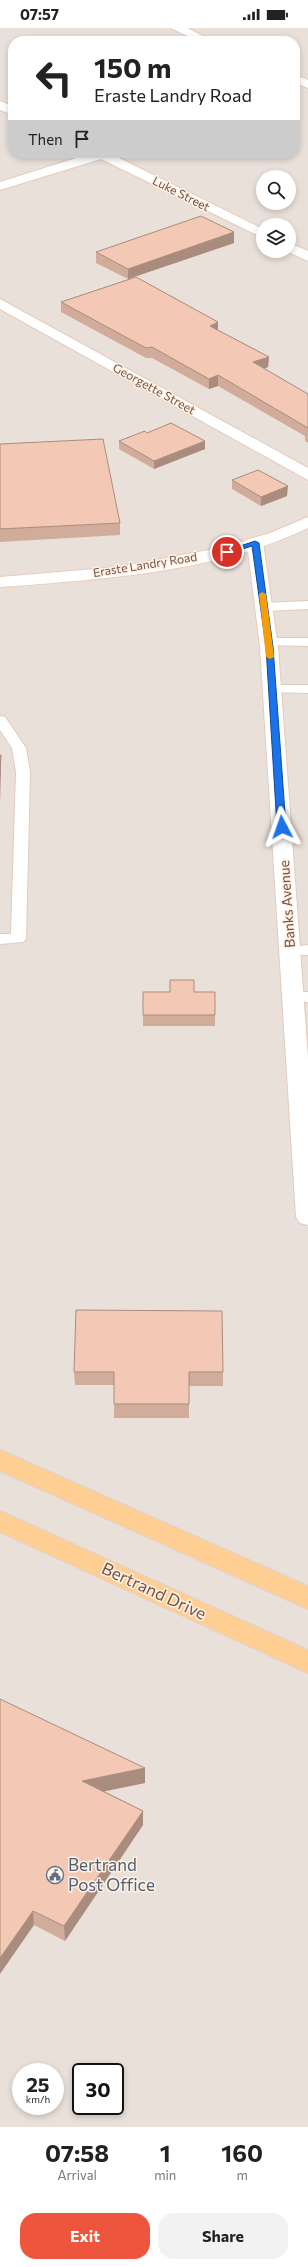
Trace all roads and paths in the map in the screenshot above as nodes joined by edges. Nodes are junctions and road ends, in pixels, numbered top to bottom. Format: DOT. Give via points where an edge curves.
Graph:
graph roads {
  1 [pos="177,28"];
  2 [pos="195,36"];
  3 [pos="87,158"];
  4 [pos="113,158"];
  5 [pos="0,186"];
  6 [pos="256,230"];
  7 [pos="296,251"];
  8 [pos="308,257"];
  9 [pos="0,303"];
  10 [pos="308,475"];
  11 [pos="308,522"];
  12 [pos="255,543"];
  13 [pos="0,582"];
  14 [pos="308,605"];
  15 [pos="264,607"];
  16 [pos="269,642"];
  17 [pos="308,642"];
  18 [pos="272,689"];
  19 [pos="308,689"];
  20 [pos="0,720"];
  21 [pos="0,939"];
  22 [pos="299,950"];
  23 [pos="301,996"];
  24 [pos="308,1217"];
  25 [pos="0,1460"];
  26 [pos="0,1520"];
  27 [pos="308,1598"];
  28 [pos="308,1662"];
  1 -- 2 [label="street"];
  3 -- 5 [label="street"];
  4 -- 6 [label="street, Luke Street"];
  7 -- 8 [label="street"];
  9 -- 10 [label="street, Georgette Street"];
  11 -- 12 [label="street, Eraste Landry Road" via="276,537"];
  12 -- 13 [label="street, Eraste Landry Road" via="227,552 118,572"];
  12 -- 15 [label="street, Banks Avenue"];
  14 -- 15 [label="lane"];
  15 -- 16 [label="street, Banks Avenue"];
  16 -- 17 [label="lane"];
  16 -- 18 [label="street, Banks Avenue"];
  18 -- 19 [label="lane"];
  18 -- 22 [label="street, Banks Avenue"];
  20 -- 21 [label="lane" via="19,748 23,772 18,939"];
  22 -- 23 [label="street, Banks Avenue"];
  23 -- 24 [label="street, Banks Avenue"];
  25 -- 27 [label="main road"];
  26 -- 28 [label="main road, Bertrand Drive"];
}
